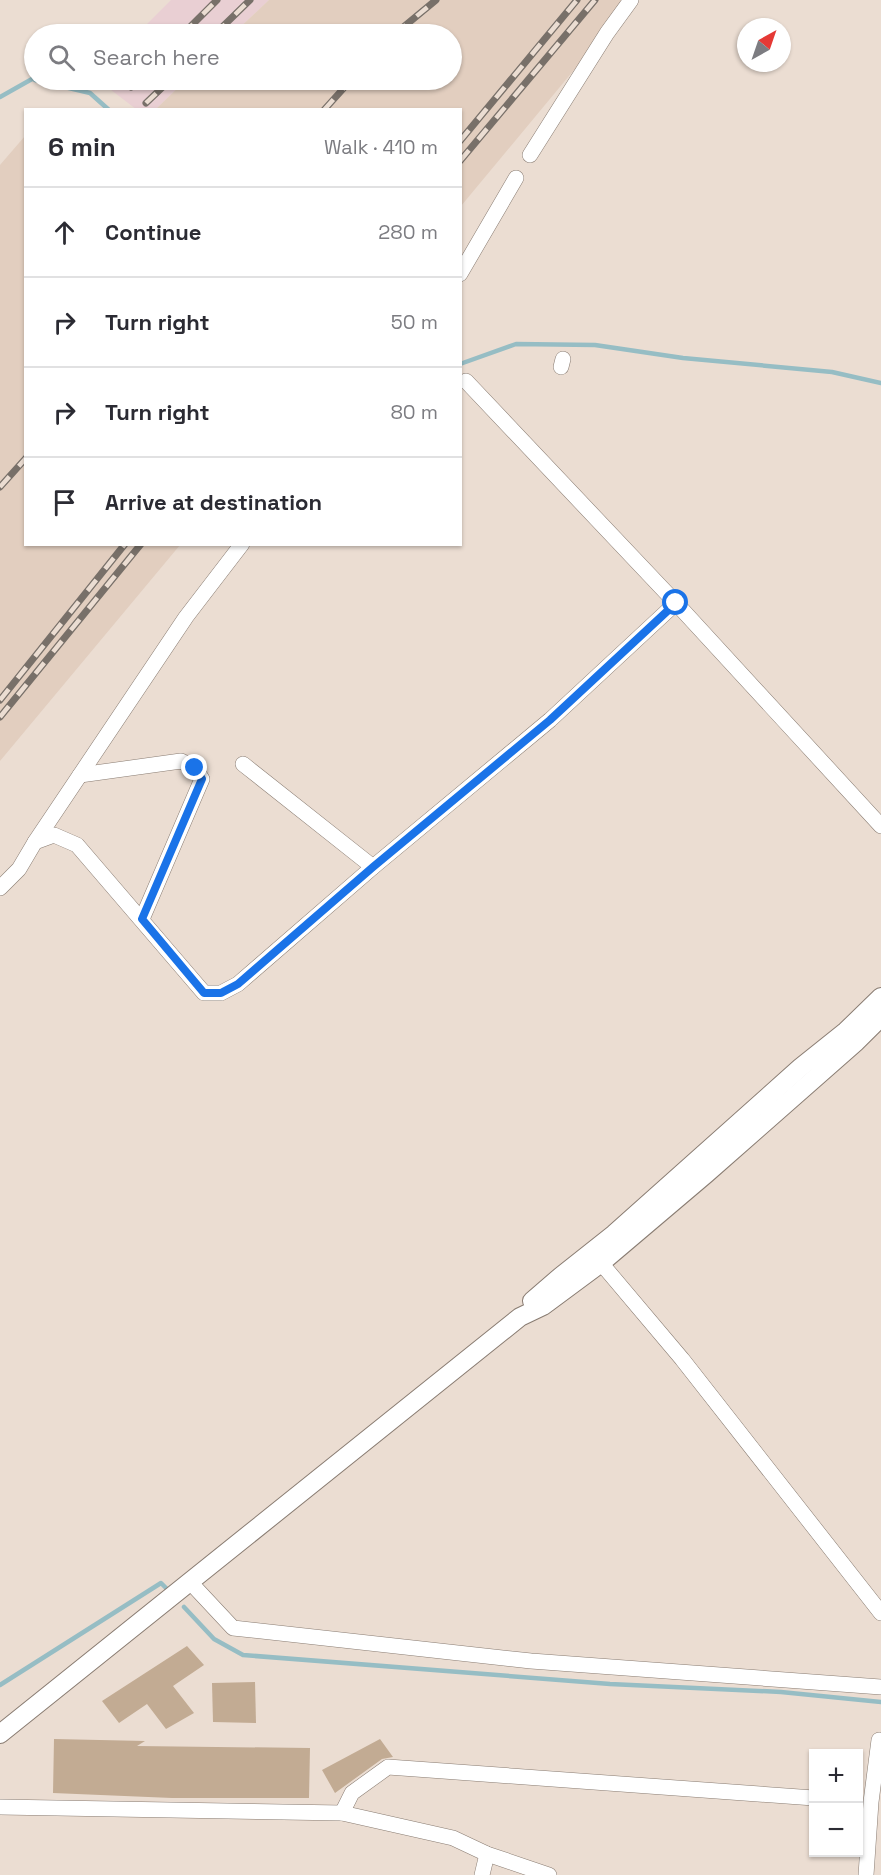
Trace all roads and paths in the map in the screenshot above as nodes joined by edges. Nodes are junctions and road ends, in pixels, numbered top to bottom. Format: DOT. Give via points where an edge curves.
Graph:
graph roads {
  1 [pos="631,0"];
  2 [pos="530,156"];
  3 [pos="516,178"];
  4 [pos="462,271"];
  5 [pos="466,381"];
  6 [pos="240,546"];
  7 [pos="676,603"];
  8 [pos="243,764"];
  9 [pos="80,775"];
  10 [pos="881,826"];
  11 [pos="35,842"];
  12 [pos="373,867"];
  13 [pos="0,888"];
  14 [pos="142,919"];
  15 [pos="881,997"];
  16 [pos="881,1017"];
  17 [pos="601,1263"];
  18 [pos="520,1317"];
  19 [pos="190,1582"];
  20 [pos="881,1613"];
  21 [pos="881,1687"];
  22 [pos="0,1734"];
  23 [pos="881,1741"];
  24 [pos="809,1798"];
  25 [pos="865,1802"];
  26 [pos="0,1807"];
  27 [pos="342,1813"];
  28 [pos="487,1854"];
  29 [pos="482,1875"];
  30 [pos="549,1875"];
  31 [pos="867,1875"];
  1 -- 2 [label="street"];
  3 -- 4 [label="street"];
  5 -- 7 [label="street"];
  6 -- 9 [label="street" via="186,617"];
  7 -- 10 [label="street"];
  7 -- 12 [label="street" via="550,720"];
  8 -- 12 [label="street"];
  9 -- 11 [label="street"];
  9 -- 14 [label="street" via="181,760 195,768 202,779"];
  11 -- 13 [label="street" via="19,869"];
  11 -- 14 [label="street" via="54,835 77,845"];
  12 -- 14 [label="street" via="238,984 221,993 204,993"];
  15 -- 18 [label="street" via="614,1234 530,1302"];
  16 -- 17 [label="street"];
  17 -- 18 [label="street" via="543,1306"];
  17 -- 20 [label="street" via="690,1369"];
  18 -- 19 [label="street"];
  19 -- 21 [label="street" via="233,1628 531,1660"];
  19 -- 22 [label="street"];
  23 -- 25 [label="street"];
  24 -- 27 [label="street" via="388,1767 352,1793"];
  25 -- 31 [label="street"];
  26 -- 27 [label="street"];
  27 -- 28 [label="street" via="453,1838"];
  28 -- 29 [label="street"];
  28 -- 30 [label="street"];
}
